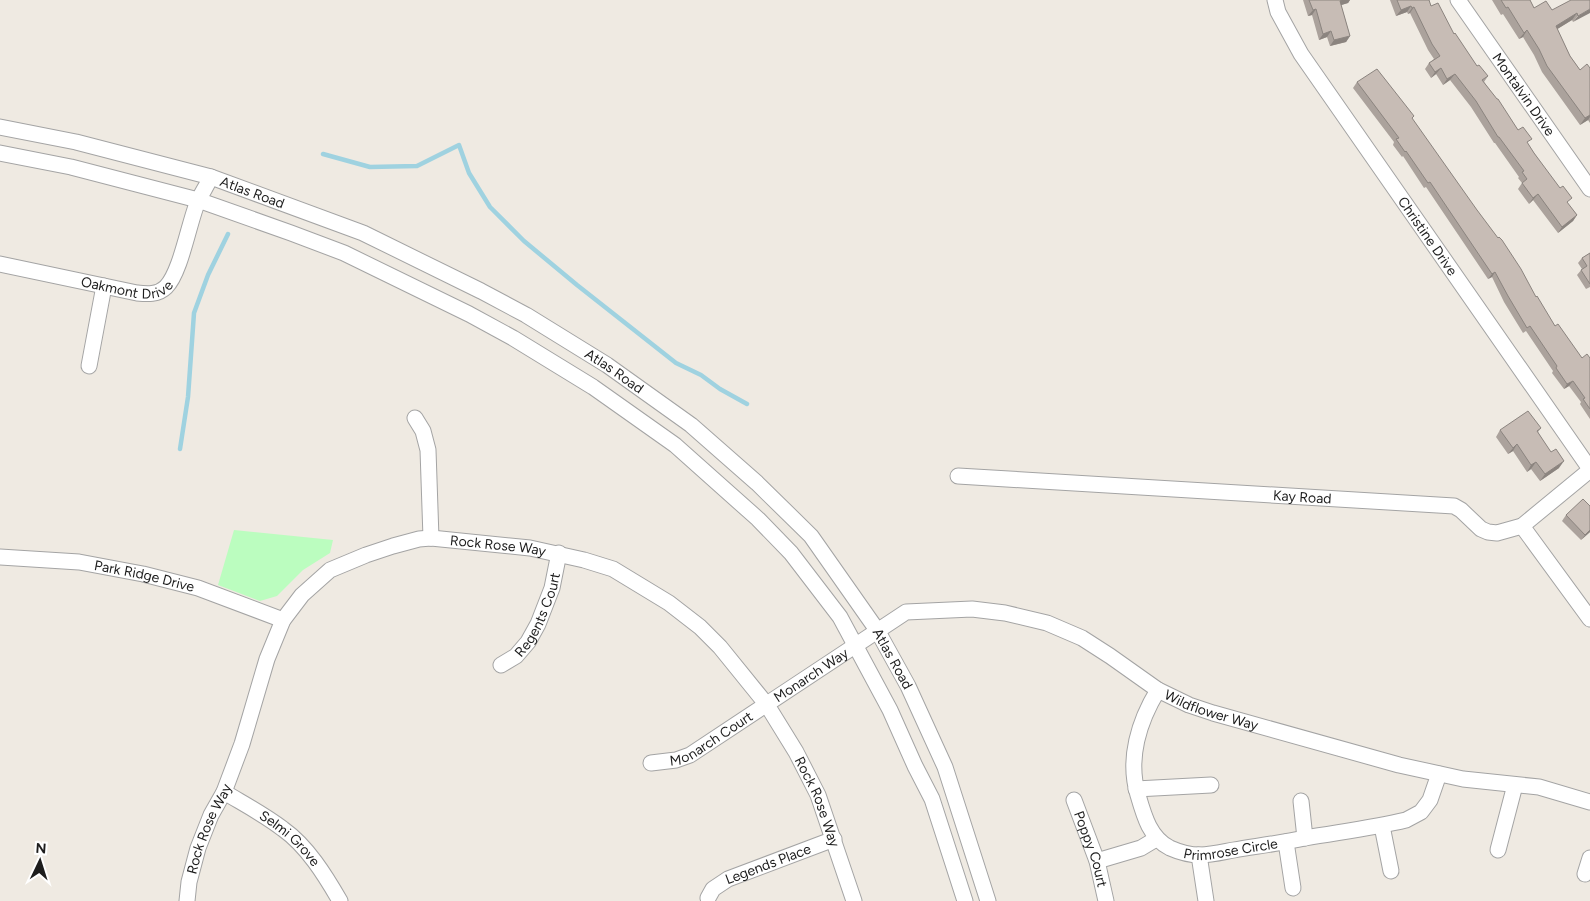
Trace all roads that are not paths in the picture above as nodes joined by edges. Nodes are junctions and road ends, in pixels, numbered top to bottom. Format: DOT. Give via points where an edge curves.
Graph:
graph roads {
  1 [pos="1275,0"];
  2 [pos="1458,0"];
  3 [pos="0,127"];
  4 [pos="0,153"];
  5 [pos="211,177"];
  6 [pos="1590,190"];
  7 [pos="198,200"];
  8 [pos="0,264"];
  9 [pos="104,286"];
  10 [pos="89,366"];
  11 [pos="415,418"];
  12 [pos="1590,470"];
  13 [pos="958,476"];
  14 [pos="1522,526"];
  15 [pos="432,538"];
  16 [pos="559,553"];
  17 [pos="0,557"];
  18 [pos="1590,619"];
  19 [pos="283,620"];
  20 [pos="877,630"];
  21 [pos="855,645"];
  22 [pos="501,665"];
  23 [pos="1158,690"];
  24 [pos="766,705"];
  25 [pos="651,763"];
  26 [pos="1440,774"];
  27 [pos="1211,785"];
  28 [pos="1515,785"];
  29 [pos="1136,789"];
  30 [pos="224,792"];
  31 [pos="1074,800"];
  32 [pos="1301,801"];
  33 [pos="1590,802"];
  34 [pos="1382,826"];
  35 [pos="1305,838"];
  36 [pos="834,839"];
  37 [pos="1156,839"];
  38 [pos="1286,842"];
  39 [pos="1498,850"];
  40 [pos="1199,855"];
  41 [pos="1590,858"];
  42 [pos="1096,861"];
  43 [pos="1391,870"];
  44 [pos="1585,874"];
  45 [pos="1292,888"];
  46 [pos="708,898"];
  47 [pos="187,901"];
  48 [pos="340,901"];
  49 [pos="854,901"];
  50 [pos="965,901"];
  51 [pos="988,901"];
  52 [pos="1106,901"];
  53 [pos="1206,901"];
  1 -- 12 [label="street, Christine Drive" via="1278,12 1301,54"];
  2 -- 6 [label="street, Montalvin Drive"];
  3 -- 5 [label="street, Atlas Road" via="76,142"];
  4 -- 7 [label="street, Atlas Road" via="80,169"];
  5 -- 7 [label="street, Oakmont Drive"];
  5 -- 20 [label="street, Atlas Road" via="363,232 526,315 607,365 691,424 757,482 811,536"];
  7 -- 9 [label="street, Oakmont Drive" via="177,268 167,287 152,294"];
  7 -- 21 [label="street, Atlas Road" via="353,258 469,314 593,387 675,445 758,519 791,554 835,610"];
  8 -- 9 [label="street, Oakmont Drive"];
  9 -- 10 [label="street"];
  11 -- 15 [label="street" via="423,431 428,450"];
  12 -- 14 [label="street"];
  13 -- 14 [label="street, Kay Road" via="1448,505 1461,510 1488,532 1497,533"];
  14 -- 18 [label="street"];
  15 -- 16 [label="street, Rock Rose Way"];
  15 -- 19 [label="street, Rock Rose Way" via="393,546 330,570 302,595"];
  16 -- 22 [label="street, Regents Court" via="552,588 538,624 516,656"];
  16 -- 24 [label="street, Rock Rose Way" via="613,570 669,603 720,647"];
  17 -- 19 [label="street, Park Ridge Drive" via="79,562 142,574 198,588"];
  19 -- 30 [label="street, Rock Rose Way"];
  20 -- 21 [label="street, Wildflower Way"];
  20 -- 23 [label="street, Wildflower Way" via="906,612 972,609 1005,613 1047,623 1082,638"];
  20 -- 51 [label="street, Atlas Road" via="908,686 945,768"];
  21 -- 24 [label="street, Monarch Way"];
  21 -- 50 [label="street, Atlas Road" via="932,799"];
  23 -- 26 [label="street, Wildflower Way" via="1213,713"];
  23 -- 29 [label="street" via="1142,722 1133,752"];
  24 -- 25 [label="street, Monarch Court" via="690,754 676,760"];
  24 -- 36 [label="street, Rock Rose Way" via="809,775"];
  26 -- 28 [label="street, Wildflower Way"];
  26 -- 34 [label="street, Primrose Circle" via="1430,800 1421,812"];
  27 -- 29 [label="street"];
  28 -- 33 [label="street, Wildflower Way" via="1539,787"];
  28 -- 39 [label="street"];
  29 -- 37 [label="street"];
  30 -- 47 [label="street, Rock Rose Way" via="198,848"];
  30 -- 48 [label="street, Selmi Grove" via="284,829 319,868"];
  31 -- 42 [label="street, Poppy Court"];
  32 -- 35 [label="street"];
  34 -- 35 [label="street, Primrose Circle"];
  34 -- 43 [label="street"];
  35 -- 38 [label="street, Primrose Circle"];
  36 -- 46 [label="street, Legends Place" via="728,879 713,889"];
  36 -- 49 [label="street, Rock Rose Way"];
  37 -- 40 [label="street, Primrose Circle" via="1177,850"];
  37 -- 42 [label="street" via="1141,848"];
  38 -- 40 [label="street, Primrose Circle"];
  38 -- 45 [label="street"];
  40 -- 53 [label="street"];
  41 -- 44 [label="street"];
  42 -- 52 [label="street, Poppy Court"];
}
